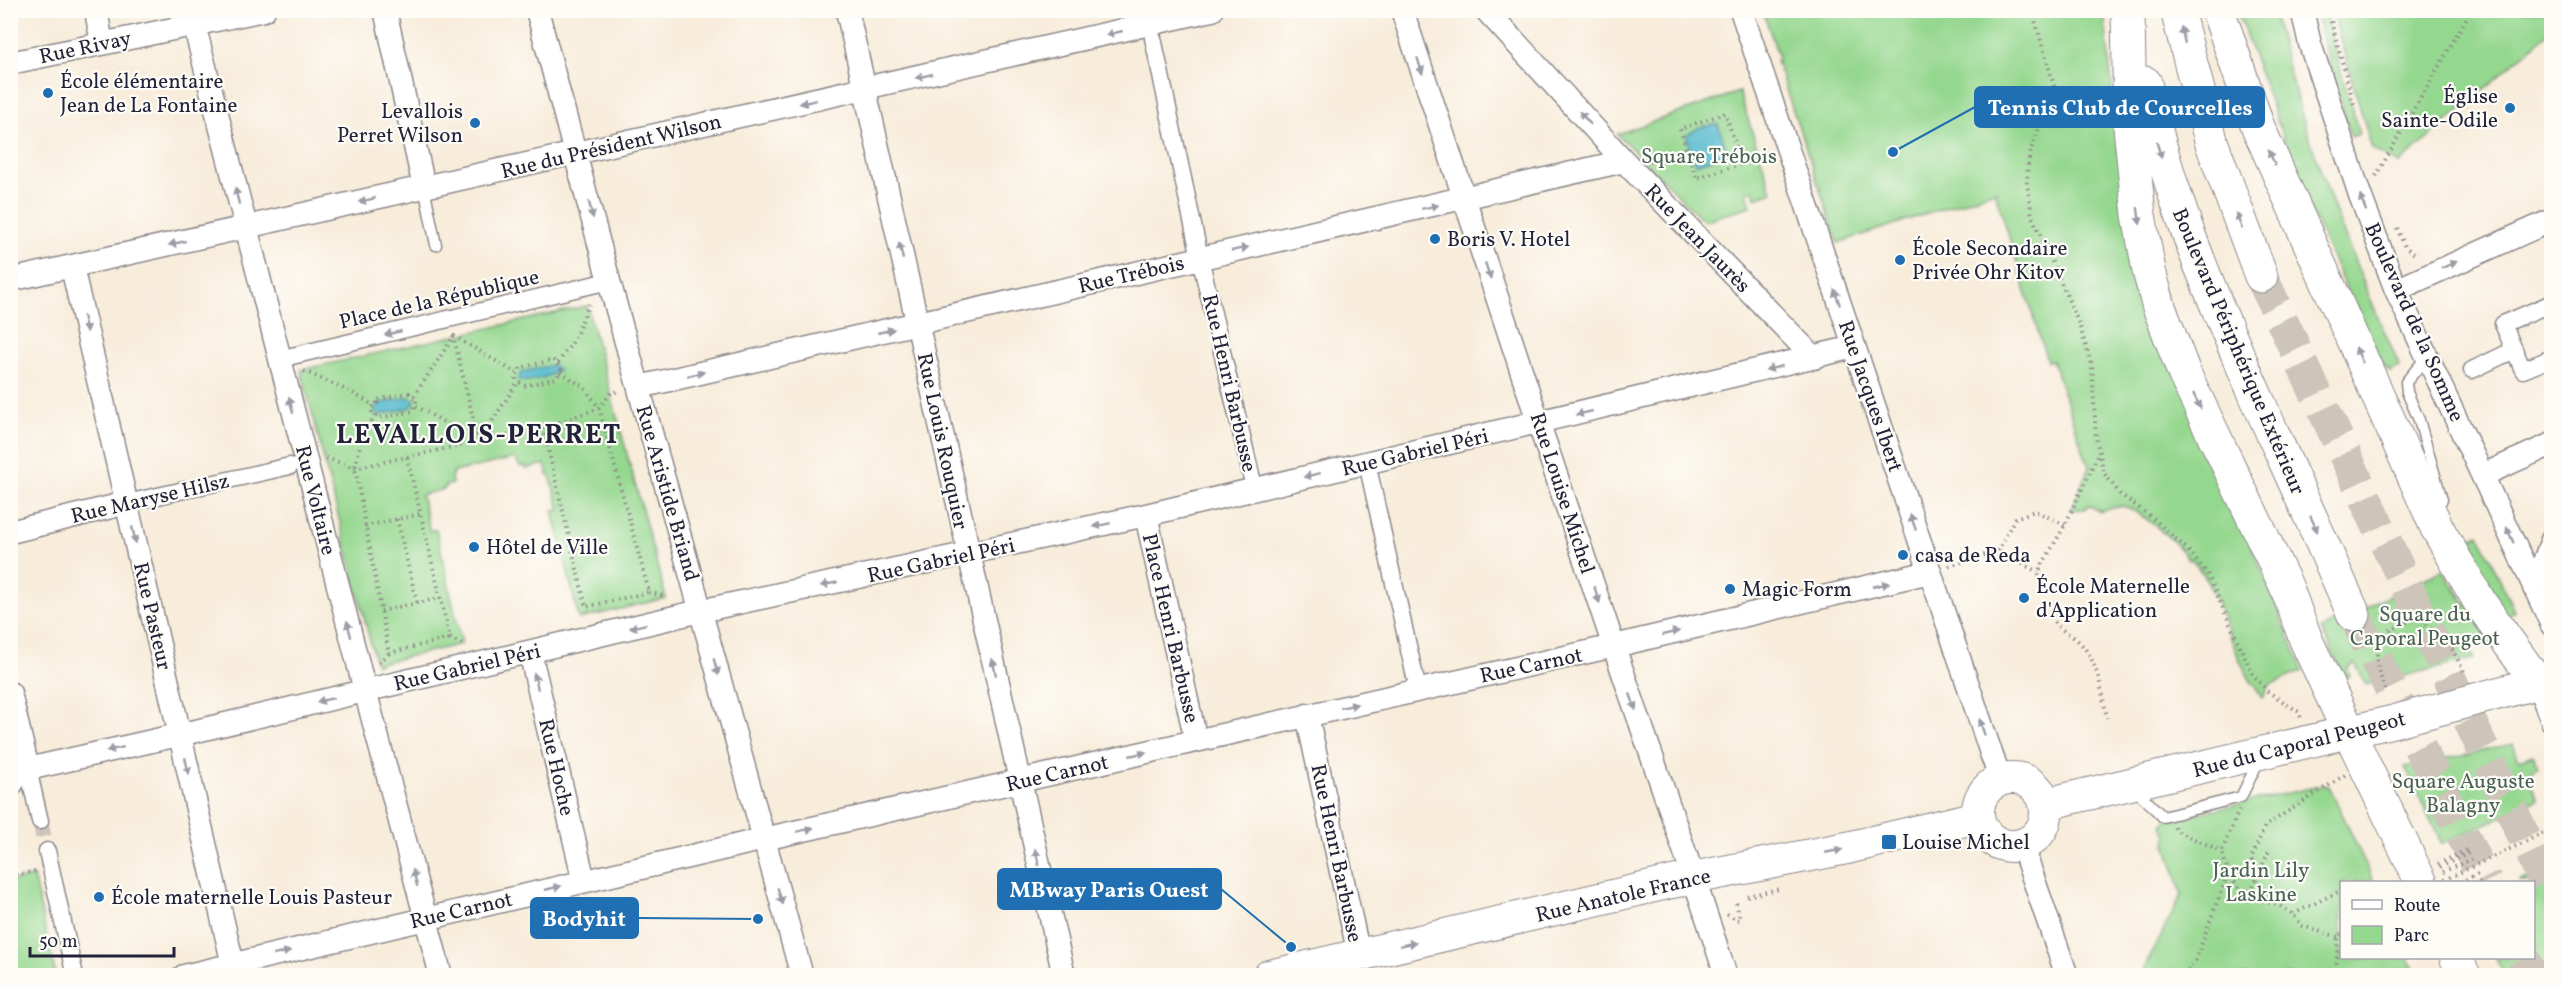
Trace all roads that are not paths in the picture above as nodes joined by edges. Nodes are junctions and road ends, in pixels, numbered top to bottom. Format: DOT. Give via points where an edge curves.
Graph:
graph roads {
  1 [pos="96,10"];
  2 [pos="264,10"];
  3 [pos="385,10"];
  4 [pos="537,10"];
  5 [pos="847,10"];
  6 [pos="1212,10"];
  7 [pos="1402,10"];
  8 [pos="1486,10"];
  9 [pos="1741,10"];
  10 [pos="2129,10"];
  11 [pos="2177,10"];
  12 [pos="2218,10"];
  13 [pos="2302,10"];
  14 [pos="194,24"];
  15 [pos="1153,38"];
  16 [pos="102,44"];
  17 [pos="10,63"];
  18 [pos="864,89"];
  19 [pos="576,153"];
  20 [pos="1634,163"];
  21 [pos="424,187"];
  22 [pos="1464,200"];
  23 [pos="2552,220"];
  24 [pos="245,228"];
  25 [pos="436,245"];
  26 [pos="1200,258"];
  27 [pos="72,267"];
  28 [pos="2260,276"];
  29 [pos="10,280"];
  30 [pos="609,281"];
  31 [pos="2396,290"];
  32 [pos="2552,303"];
  33 [pos="917,324"];
  34 [pos="1854,347"];
  35 [pos="2514,350"];
  36 [pos="2428,355"];
  37 [pos="1814,358"];
  38 [pos="2552,358"];
  39 [pos="287,364"];
  40 [pos="2472,370"];
  41 [pos="639,387"];
  42 [pos="1540,423"];
  43 [pos="2412,436"];
  44 [pos="2552,444"];
  45 [pos="1367,462"];
  46 [pos="290,466"];
  47 [pos="2483,475"];
  48 [pos="1253,483"];
  49 [pos="127,503"];
  50 [pos="1146,515"];
  51 [pos="10,532"];
  52 [pos="2552,540"];
  53 [pos="968,554"];
  54 [pos="1939,569"];
  55 [pos="2534,588"];
  56 [pos="700,611"];
  57 [pos="2354,615"];
  58 [pos="2552,625"];
  59 [pos="1614,646"];
  60 [pos="530,652"];
  61 [pos="2544,681"];
  62 [pos="1418,690"];
  63 [pos="365,691"];
  64 [pos="10,693"];
  65 [pos="1307,715"];
  66 [pos="2552,721"];
  67 [pos="2349,732"];
  68 [pos="180,735"];
  69 [pos="1196,741"];
  70 [pos="2262,753"];
  71 [pos="28,769"];
  72 [pos="2007,777"];
  73 [pos="1020,782"];
  74 [pos="2130,784"];
  75 [pos="10,798"];
  76 [pos="2046,804"];
  77 [pos="1978,818"];
  78 [pos="40,821"];
  79 [pos="764,839"];
  80 [pos="2032,840"];
  81 [pos="48,859"];
  82 [pos="2433,872"];
  83 [pos="1695,877"];
  84 [pos="584,881"];
  85 [pos="425,918"];
  86 [pos="1359,955"];
  87 [pos="2457,959"];
  88 [pos="233,965"];
  89 [pos="75,975"];
  90 [pos="184,975"];
  91 [pos="441,975"];
  92 [pos="802,975"];
  93 [pos="1064,975"];
  94 [pos="1269,975"];
  95 [pos="1726,975"];
  96 [pos="2067,975"];
  97 [pos="2465,975"];
  1 -- 16 [label="street"];
  2 -- 14 [label="street, Rue Rivay"];
  3 -- 21 [label="street"];
  4 -- 19 [label="street, Rue Aristide Briand"];
  5 -- 18 [label="street, Rue Louis Rouquier"];
  6 -- 18 [label="street, Rue du Président Wilson, one-way"];
  7 -- 22 [label="street, Rue Louise Michel, one-way"];
  20 -- 8 [label="street, Rue Jean Jaurès, one-way"];
  34 -- 9 [label="street, Rue Jacques Ibert, one-way"];
  10 -- 57 [label="highway, Boulevard Périphérique Extérieur, one-way" via="2156,140 2188,238"];
  10 -- 67 [label="highway, one-way" via="2130,127 2148,271 2184,373 2286,586 2306,640"];
  28 -- 11 [label="highway, one-way" via="2212,144"];
  61 -- 12 [label="highway, one-way" via="2462,573 2437,528 2384,396 2258,127"];
  31 -- 13 [label="street, Boulevard de la Somme, one-way" via="2370,191 2310,44"];
  14 -- 16 [label="street, Rue Rivay"];
  24 -- 14 [label="street, Rue Voltaire, one-way"];
  15 -- 26 [label="street, Rue Henri Barbusse"];
  16 -- 17 [label="street, Rue Rivay"];
  18 -- 19 [label="street, Rue du Président Wilson, one-way"];
  33 -- 18 [label="street, Rue Louis Rouquier, one-way"];
  19 -- 21 [label="street, Rue du Président Wilson"];
  19 -- 30 [label="street, Rue Aristide Briand, one-way"];
  20 -- 22 [label="street, Rue Trébois"];
  20 -- 37 [label="street, Rue Jean Jaurès"];
  21 -- 24 [label="street, Rue du Président Wilson, one-way"];
  21 -- 25 [label="lane"];
  26 -- 22 [label="street, Rue Trébois, one-way"];
  22 -- 42 [label="street, Rue Louise Michel, one-way"];
  31 -- 23 [label="street, one-way"];
  24 -- 27 [label="street, Rue du Président Wilson, one-way"];
  24 -- 39 [label="street, Rue Voltaire"];
  26 -- 33 [label="street, Rue Trébois"];
  26 -- 48 [label="street, Rue Henri Barbusse"];
  27 -- 29 [label="street, Rue du Président Wilson"];
  27 -- 49 [label="street, Rue Pasteur, one-way"];
  30 -- 39 [label="street, Place de la République, one-way" via="452,328"];
  30 -- 41 [label="street, Rue Aristide Briand"];
  31 -- 36 [label="street, Boulevard de la Somme"];
  32 -- 35 [label="street" via="2503,324"];
  41 -- 33 [label="street, Rue Trébois, one-way"];
  33 -- 53 [label="street, Rue Louis Rouquier"];
  34 -- 37 [label="street, Rue Gabriel Péri"];
  54 -- 34 [label="street, Rue Jacques Ibert, one-way"];
  35 -- 38 [label="street" via="2523,370"];
  35 -- 40 [label="street"];
  36 -- 43 [label="lane" via="2406,382 2407,392 2444,505"];
  36 -- 47 [label="street, Boulevard de la Somme"];
  37 -- 42 [label="street, Rue Gabriel Péri, one-way"];
  63 -- 39 [label="street, Rue Voltaire, one-way"];
  41 -- 56 [label="street, Rue Aristide Briand"];
  42 -- 45 [label="street, Rue Gabriel Péri"];
  42 -- 59 [label="street, Rue Louise Michel, one-way"];
  44 -- 47 [label="street"];
  45 -- 50 [label="street, Rue Gabriel Péri, one-way"];
  45 -- 62 [label="street"];
  46 -- 49 [label="street, Rue Maryse Hilsz"];
  55 -- 47 [label="street, Boulevard de la Somme, one-way"];
  49 -- 51 [label="street, Rue Maryse Hilsz"];
  49 -- 68 [label="street, Rue Pasteur, one-way"];
  50 -- 53 [label="street, Rue Gabriel Péri, one-way"];
  50 -- 69 [label="street, Place Henri Barbusse"];
  52 -- 55 [label="street"];
  53 -- 56 [label="street, Rue Gabriel Péri, one-way"];
  73 -- 53 [label="street, Rue Louis Rouquier, one-way"];
  59 -- 54 [label="street, Rue Carnot, one-way"];
  72 -- 54 [label="street, Rue Jacques Ibert, one-way" via="1998,772 1992,756"];
  55 -- 58 [label="street, Boulevard de la Somme"];
  56 -- 60 [label="street, Rue Gabriel Péri, one-way"];
  56 -- 79 [label="street, Rue Aristide Briand, one-way"];
  59 -- 62 [label="street, Rue Carnot"];
  59 -- 83 [label="street, Rue Louise Michel, one-way"];
  60 -- 63 [label="street, Rue Gabriel Péri"];
  84 -- 60 [label="street, Rue Hoche, one-way"];
  61 -- 66 [label="street"];
  61 -- 67 [label="main road, Rue du Caporal Peugeot"];
  65 -- 62 [label="street, Rue Carnot, one-way"];
  63 -- 68 [label="street, Rue Gabriel Péri, one-way"];
  85 -- 63 [label="street, Rue Voltaire, one-way"];
  64 -- 71 [label="street"];
  65 -- 69 [label="street, Rue Carnot"];
  65 -- 86 [label="street, Rue Henri Barbusse"];
  67 -- 70 [label="main road, Rue du Caporal Peugeot"];
  67 -- 82 [label="main road"];
  68 -- 71 [label="street, Rue Gabriel Péri, one-way"];
  68 -- 88 [label="street, Rue Pasteur, one-way"];
  73 -- 69 [label="street, Rue Carnot, one-way"];
  70 -- 74 [label="main road, Rue du Caporal Peugeot"];
  70 -- 74 [label="lane" via="2241,797 2163,817"];
  71 -- 75 [label="lane"];
  71 -- 78 [label="street"];
  72 -- 76 [label="main road" via="2032,783"];
  72 -- 77 [label="main road" via="1983,792"];
  79 -- 73 [label="street, Rue Carnot, one-way"];
  93 -- 73 [label="street, Rue Louis Rouquier, one-way"];
  74 -- 76 [label="main road, Rue du Caporal Peugeot"];
  76 -- 80 [label="main road" via="2042,829"];
  77 -- 80 [label="main road" via="1984,832 2000,844 2019,845"];
  83 -- 77 [label="main road, Rue Anatole France, one-way"];
  79 -- 84 [label="street, Rue Carnot"];
  79 -- 92 [label="street, Rue Aristide Briand, one-way"];
  80 -- 96 [label="street" via="2027,860"];
  81 -- 89 [label="street"];
  86 -- 83 [label="main road, Rue Anatole France, one-way"];
  83 -- 95 [label="street, Rue Louise Michel"];
  85 -- 84 [label="street, Rue Carnot, one-way"];
  88 -- 85 [label="street, Rue Carnot, one-way"];
  85 -- 91 [label="street, Rue Voltaire"];
  86 -- 94 [label="main road, Rue Anatole France"];
  87 -- 97 [label="main road"];
  88 -- 90 [label="street, Rue Carnot"];
}
